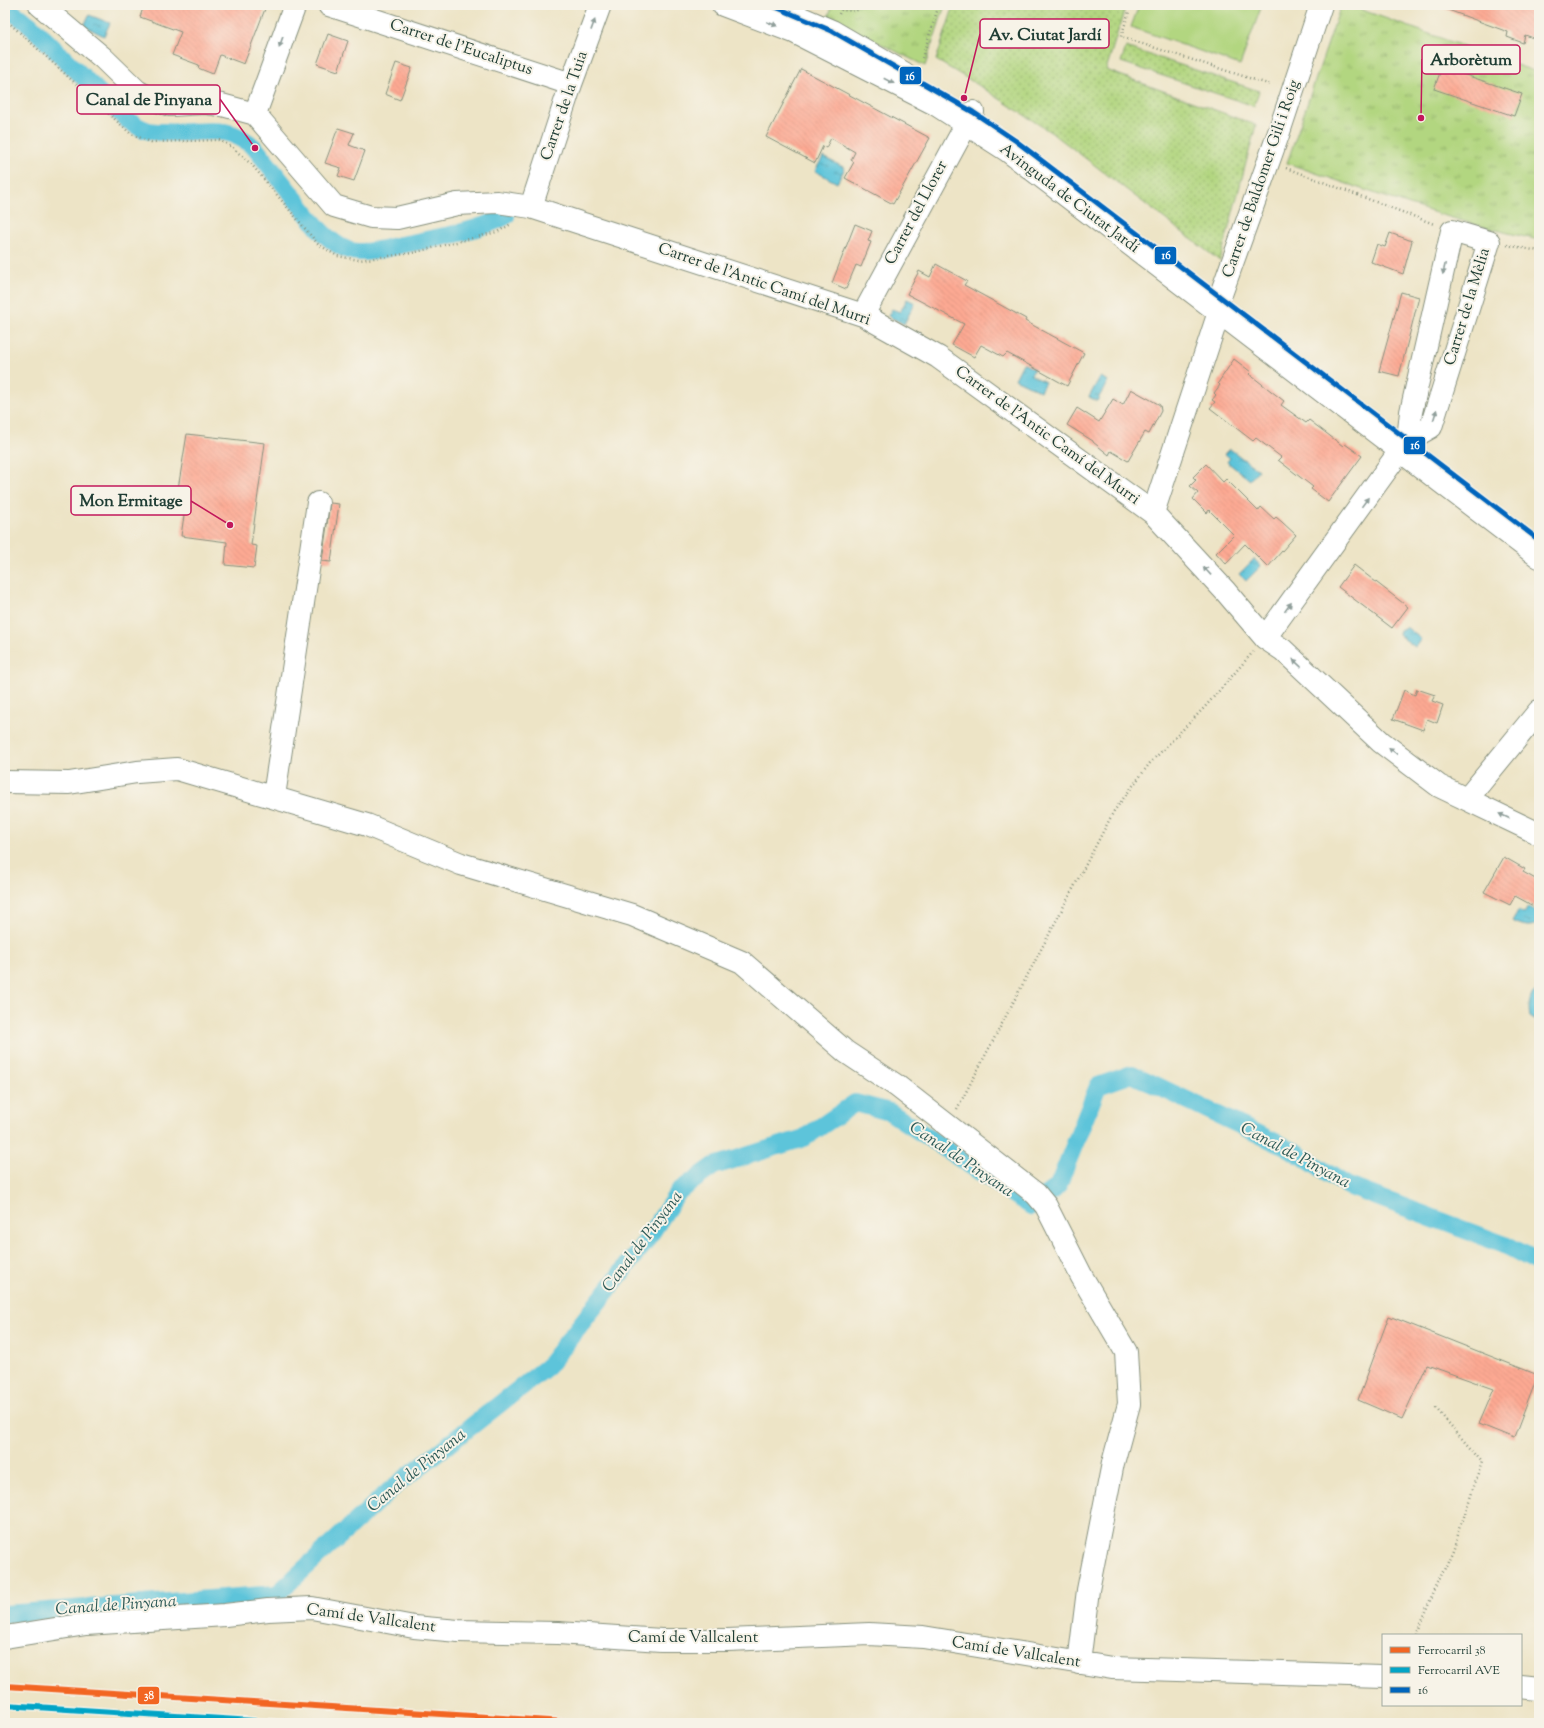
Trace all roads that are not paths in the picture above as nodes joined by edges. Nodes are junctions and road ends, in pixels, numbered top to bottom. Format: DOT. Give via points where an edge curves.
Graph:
graph roads {
  1 [pos="40,5"];
  2 [pos="295,5"];
  3 [pos="329,5"];
  4 [pos="600,5"];
  5 [pos="723,5"];
  6 [pos="771,5"];
  7 [pos="1321,5"];
  8 [pos="571,84"];
  9 [pos="255,114"];
  10 [pos="969,118"];
  11 [pos="531,207"];
  12 [pos="1220,304"];
  13 [pos="863,315"];
  14 [pos="1405,446"];
  15 [pos="318,503"];
  16 [pos="1153,513"];
  17 [pos="1539,540"];
  18 [pos="1539,557"];
  19 [pos="1265,638"];
  20 [pos="1539,711"];
  21 [pos="5,782"];
  22 [pos="274,796"];
  23 [pos="1468,799"];
  24 [pos="1539,834"];
  25 [pos="5,1637"];
  26 [pos="1079,1663"];
  27 [pos="1382,1676"];
  28 [pos="1522,1687"];
  29 [pos="1539,1689"];
  1 -- 9 [label="street" via="103,58 137,91 151,99 170,105 222,105"];
  2 -- 9 [label="street, one-way"];
  3 -- 8 [label="street, Carrer de l'Eucaliptus"];
  8 -- 4 [label="street, Carrer de la Tuia, one-way"];
  5 -- 10 [label="street, Avinguda de Ciutat Jardí, one-way" via="794,32 935,104"];
  6 -- 10 [label="street, Avinguda de Ciutat Jardí" via="832,31"];
  7 -- 12 [label="street, Carrer de Baldomer Gili i Roig"];
  8 -- 11 [label="street, Carrer de la Tuia"];
  9 -- 11 [label="street, Carrer de l'Antic Camí del Murri" via="334,206 371,217 397,218 457,204 498,202"];
  10 -- 12 [label="street, Avinguda de Ciutat Jardí" via="1008,151"];
  10 -- 13 [label="street, Carrer del Llorer"];
  11 -- 13 [label="street, Carrer de l'Antic Camí del Murri"];
  12 -- 14 [label="street, Avinguda de Ciutat Jardí"];
  12 -- 16 [label="street, Carrer de Baldomer Gili i Roig"];
  13 -- 16 [label="street, Carrer de l'Antic Camí del Murri" via="938,357"];
  14 -- 14 [label="street, Carrer de la Mèlia, one-way" via="1431,427 1489,242 1452,231"];
  14 -- 17 [label="street, Avinguda de Ciutat Jardí"];
  14 -- 18 [label="street, Avinguda de Ciutat Jardí"];
  19 -- 14 [label="street, Carrer de la Mèlia, one-way"];
  15 -- 22 [label="street"];
  19 -- 16 [label="street, Carrer de l'Antic Camí del Murri, one-way"];
  23 -- 19 [label="street, Carrer de l'Antic Camí del Murri, one-way" via="1439,786 1381,742 1283,650"];
  20 -- 23 [label="street"];
  21 -- 22 [label="street" via="69,783 137,772 177,769"];
  22 -- 26 [label="street" via="367,825 461,864 632,915 742,962 846,1052 897,1086 1041,1200 1126,1352 1129,1404 1112,1463 1088,1590"];
  24 -- 23 [label="street, Carrer de l'Antic Camí del Murri, one-way"];
  25 -- 26 [label="street, Camí de Vallcalent" via="86,1624 312,1608 414,1627 458,1631 558,1633 661,1640 869,1634 923,1637"];
  26 -- 27 [label="street, Camí de Vallcalent" via="1112,1668"];
  28 -- 29 [label="street"];
}
